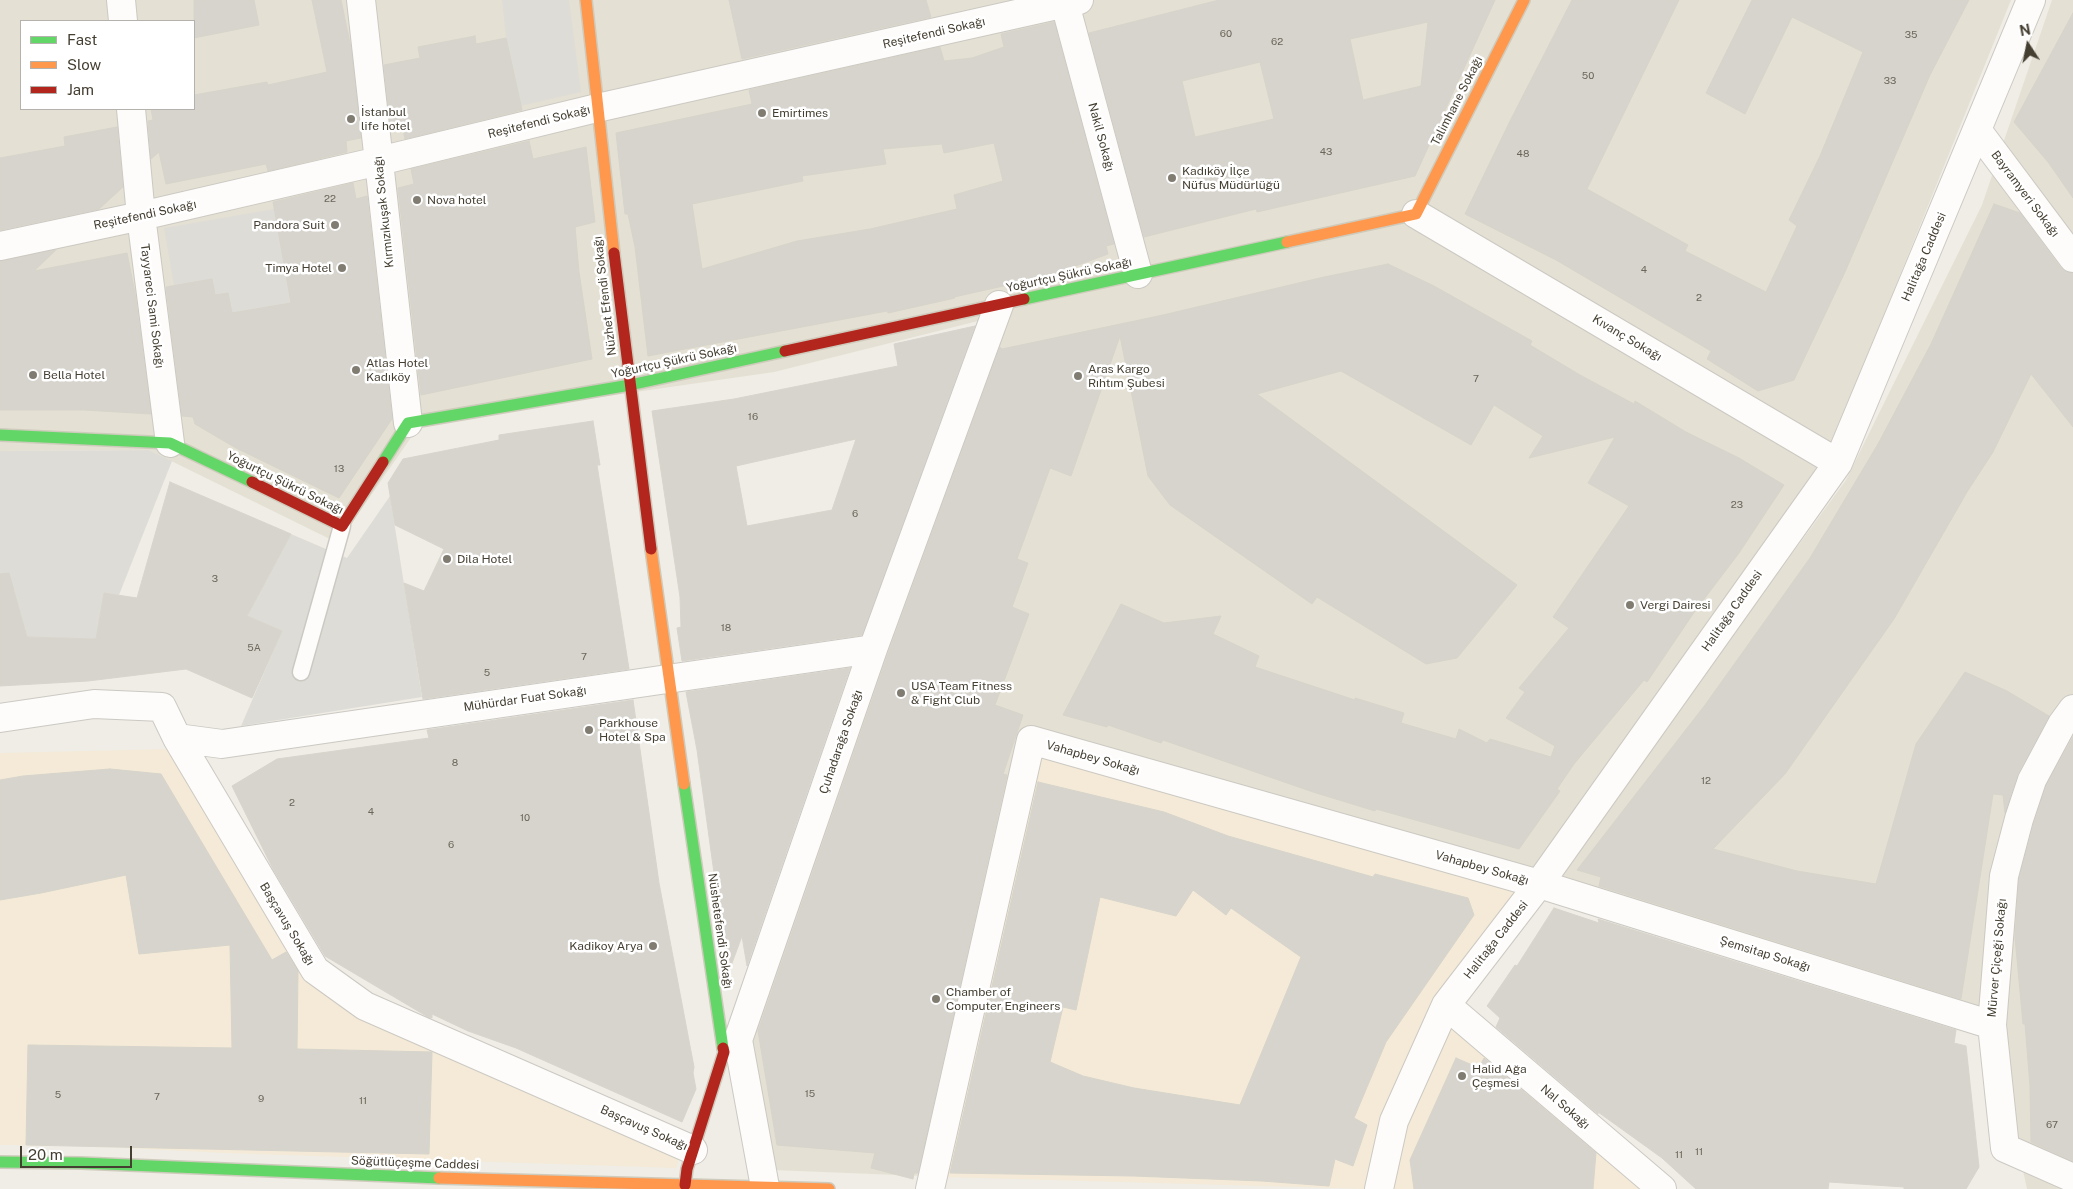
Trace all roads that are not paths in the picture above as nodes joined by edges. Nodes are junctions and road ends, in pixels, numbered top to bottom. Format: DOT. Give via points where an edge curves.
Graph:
graph roads {
  1 [pos="121,0"];
  2 [pos="361,0"];
  3 [pos="586,0"];
  4 [pos="1524,0"];
  5 [pos="2031,0"];
  6 [pos="1069,1"];
  7 [pos="122,20"];
  8 [pos="596,108"];
  9 [pos="131,110"];
  10 [pos="1977,130"];
  11 [pos="379,162"];
  12 [pos="1416,214"];
  13 [pos="140,216"];
  14 [pos="0,246"];
  15 [pos="2073,258"];
  16 [pos="1138,274"];
  17 [pos="998,305"];
  18 [pos="630,385"];
  19 [pos="408,423"];
  20 [pos="0,435"];
  21 [pos="170,443"];
  22 [pos="1838,463"];
  23 [pos="342,526"];
  24 [pos="873,649"];
  25 [pos="301,672"];
  26 [pos="668,678"];
  27 [pos="2073,709"];
  28 [pos="0,718"];
  29 [pos="178,738"];
  30 [pos="1539,884"];
  31 [pos="1446,1005"];
  32 [pos="1992,1025"];
  33 [pos="693,1150"];
  34 [pos="0,1162"];
  35 [pos="2073,1178"];
  36 [pos="685,1185"];
  37 [pos="765,1187"];
  38 [pos="829,1189"];
  39 [pos="930,1189"];
  40 [pos="1379,1189"];
  41 [pos="1662,1189"];
  1 -- 7 [label="street"];
  2 -- 11 [label="street, Kırmızıkuşak Sokağı"];
  3 -- 8 [label="street, Nüzhet Efendi Sokağı"];
  4 -- 12 [label="street, Talimhane Sokağı"];
  5 -- 10 [label="street, Halitağa Caddesi"];
  6 -- 8 [label="street, Reşitefendi Sokağı"];
  6 -- 16 [label="street, Nakil Sokağı"];
  8 -- 11 [label="street, Reşitefendi Sokağı"];
  8 -- 18 [label="street, Nüzhet Efendi Sokağı"];
  9 -- 13 [label="street, Tayyareci Sami Sokağı"];
  10 -- 15 [label="street, Bayramyeri Sokağı"];
  10 -- 22 [label="street, Halitağa Caddesi"];
  11 -- 13 [label="street, Reşitefendi Sokağı"];
  11 -- 19 [label="street, Kırmızıkuşak Sokağı"];
  12 -- 16 [label="street, Yoğurtçu Şükrü Sokağı"];
  12 -- 22 [label="street, Kıvanç Sokağı"];
  13 -- 14 [label="street, Reşitefendi Sokağı"];
  13 -- 21 [label="street, Tayyareci Sami Sokağı"];
  16 -- 17 [label="street, Yoğurtçu Şükrü Sokağı"];
  17 -- 18 [label="street, Yoğurtçu Şükrü Sokağı"];
  17 -- 24 [label="street, Çuhadarağa Sokağı"];
  18 -- 19 [label="street, Yoğurtçu Şükrü Sokağı"];
  18 -- 26 [label="street, Nüzhet Efendi Sokağı"];
  19 -- 23 [label="street, Yoğurtçu Şükrü Sokağı"];
  20 -- 21 [label="street, Yoğurtçu Şükrü Sokağı"];
  21 -- 23 [label="street, Yoğurtçu Şükrü Sokağı"];
  22 -- 30 [label="street, Halitağa Caddesi"];
  23 -- 25 [label="lane"];
  24 -- 26 [label="street, Mühürdar Fuat Sokağı"];
  24 -- 37 [label="street, Çuhadarağa Sokağı" via="738,1040"];
  26 -- 29 [label="street, Mühürdar Fuat Sokağı" via="222,744"];
  26 -- 33 [label="street, Nüshetefendi Sokağı" via="724,1052"];
  27 -- 32 [label="street, Mürver Çiçeği Sokağı" via="2032,780 2004,876"];
  28 -- 29 [label="street, Başçavuş Sokağı" via="94,704 162,707"];
  29 -- 33 [label="street, Başçavuş Sokağı" via="315,970 365,1006"];
  30 -- 31 [label="street, Halitağa Caddesi"];
  30 -- 32 [label="street, Şemsitap Sokağı"];
  30 -- 39 [label="street, Vahapbey Sokağı" via="1031,740"];
  31 -- 40 [label="street, Halitağa Caddesi" via="1394,1121"];
  31 -- 41 [label="street, Nal Sokağı"];
  32 -- 35 [label="street, Mürver Çiçeği Sokağı" via="2005,1148"];
  33 -- 36 [label="street, Nüshetefendi Sokağı"];
  34 -- 36 [label="street, Söğütlüçeşme Caddesi"];
  36 -- 37 [label="street, Söğütlüçeşme Caddesi"];
  37 -- 38 [label="street, Söğütlüçeşme Caddesi"];
}
